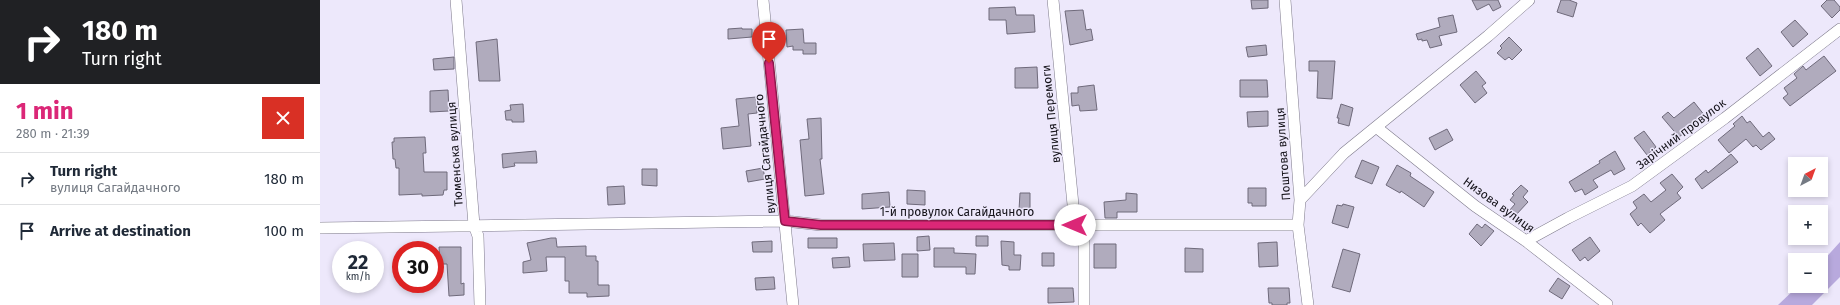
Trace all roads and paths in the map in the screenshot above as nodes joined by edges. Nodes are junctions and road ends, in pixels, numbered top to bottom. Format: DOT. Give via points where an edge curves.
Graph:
graph roads {
  1 [pos="456,0"];
  2 [pos="763,0"];
  3 [pos="1053,0"];
  4 [pos="1285,0"];
  5 [pos="1529,0"];
  6 [pos="1840,29"];
  7 [pos="1376,127"];
  8 [pos="1300,200"];
  9 [pos="785,221"];
  10 [pos="474,225"];
  11 [pos="1298,225"];
  12 [pos="1080,226"];
  13 [pos="320,228"];
  14 [pos="1526,241"];
  15 [pos="1607,304"];
  16 [pos="480,305"];
  17 [pos="793,305"];
  18 [pos="1084,305"];
  19 [pos="1308,305"];
  1 -- 10 [label="street, Тюменська вулиця"];
  2 -- 9 [label="street, вулиця Сагайдачного"];
  3 -- 12 [label="street, вулиця Перемоги"];
  4 -- 8 [label="street, Поштова вулиця"];
  5 -- 7 [label="street"];
  6 -- 14 [label="street, Зарічний провулок" via="1632,186"];
  7 -- 8 [label="street" via="1344,153"];
  7 -- 14 [label="street, Низова вулиця" via="1475,206"];
  8 -- 11 [label="street, Поштова вулиця"];
  9 -- 10 [label="street, 1-й провулок Сагайдачного"];
  9 -- 12 [label="street, 1-й провулок Сагайдачного" via="821,225"];
  9 -- 17 [label="street, вулиця Сагайдачного"];
  10 -- 13 [label="street, 1-й провулок Сагайдачного"];
  10 -- 16 [label="street, Тюменська вулиця" via="478,236"];
  11 -- 12 [label="street, 1-й провулок Сагайдачного"];
  11 -- 19 [label="street, Поштова вулиця"];
  12 -- 18 [label="street, вулиця Перемоги"];
  14 -- 15 [label="street, Низова вулиця"];
}
